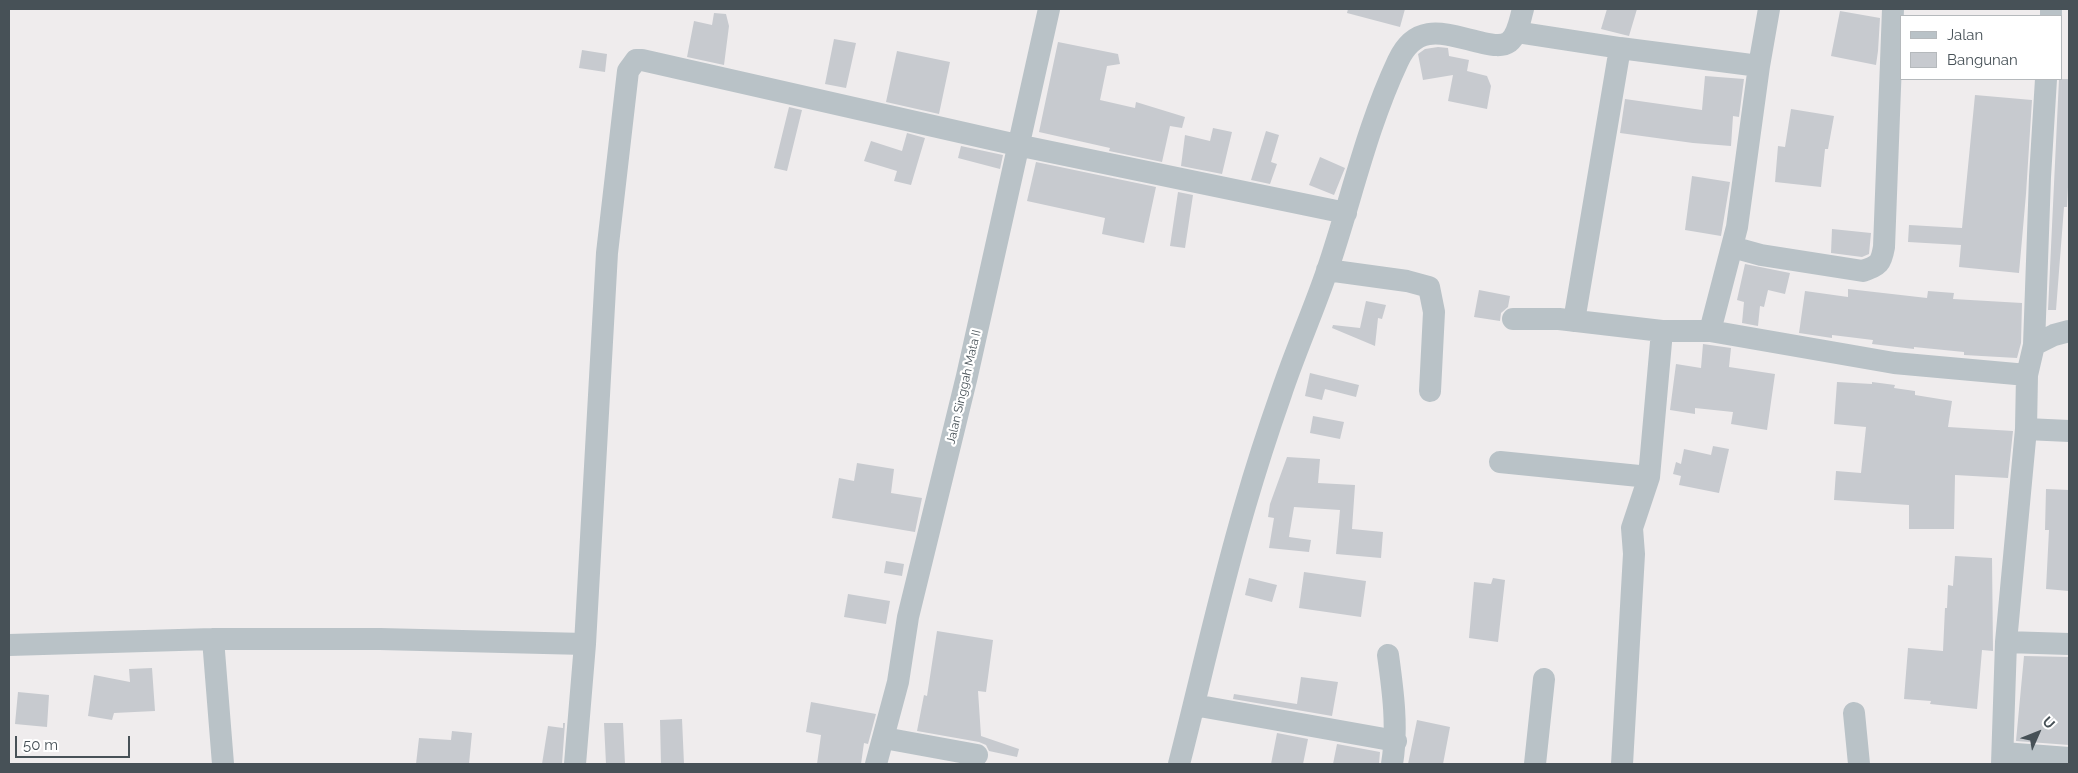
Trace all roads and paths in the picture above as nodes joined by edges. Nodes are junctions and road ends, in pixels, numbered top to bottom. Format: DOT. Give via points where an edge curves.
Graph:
graph roads {
  1 [pos="1049,9"];
  2 [pos="1523,9"];
  3 [pos="1769,9"];
  4 [pos="1893,9"];
  5 [pos="1516,32"];
  6 [pos="1620,48"];
  7 [pos="1759,66"];
  8 [pos="2046,80"];
  9 [pos="1017,145"];
  10 [pos="1337,211"];
  11 [pos="1732,247"];
  12 [pos="1327,270"];
  13 [pos="1513,319"];
  14 [pos="1574,321"];
  15 [pos="1662,331"];
  16 [pos="1710,331"];
  17 [pos="2069,331"];
  18 [pos="2034,345"];
  19 [pos="2027,375"];
  20 [pos="1430,391"];
  21 [pos="2026,429"];
  22 [pos="2069,431"];
  23 [pos="1500,462"];
  24 [pos="1649,477"];
  25 [pos="213,639"];
  26 [pos="2006,642"];
  27 [pos="585,644"];
  28 [pos="2069,644"];
  29 [pos="9,645"];
  30 [pos="1388,655"];
  31 [pos="1544,679"];
  32 [pos="1194,706"];
  33 [pos="1854,713"];
  34 [pos="884,738"];
  35 [pos="1396,741"];
  36 [pos="977,755"];
  37 [pos="2002,758"];
  38 [pos="2069,758"];
  39 [pos="222,764"];
  40 [pos="575,764"];
  41 [pos="876,764"];
  42 [pos="1179,764"];
  43 [pos="1392,764"];
  44 [pos="1535,764"];
  45 [pos="1622,764"];
  46 [pos="1859,764"];
  1 -- 9 [label="street, Jalan Singgah Mata II"];
  2 -- 5 [label="street"];
  3 -- 7 [label="street"];
  4 -- 11 [label="street" via="1881,260 1876,266 1863,271 1761,255"];
  5 -- 6 [label="street"];
  5 -- 10 [label="street" via="1511,41 1502,45 1430,34 1416,37 1408,44 1398,60"];
  6 -- 7 [label="street"];
  6 -- 14 [label="street"];
  7 -- 11 [label="street" via="1738,227"];
  8 -- 18 [label="street"];
  9 -- 10 [label="street"];
  9 -- 27 [label="street" via="642,60 631,65 607,253"];
  9 -- 34 [label="street, Jalan Singgah Mata II" via="967,376 908,617 898,682"];
  10 -- 12 [label="street"];
  11 -- 16 [label="street"];
  12 -- 20 [label="street" via="1429,287 1434,312"];
  12 -- 32 [label="street" via="1280,394 1245,506"];
  13 -- 14 [label="street"];
  14 -- 15 [label="street"];
  15 -- 16 [label="street"];
  15 -- 24 [label="street"];
  16 -- 19 [label="street" via="1894,363"];
  17 -- 18 [label="street"];
  18 -- 19 [label="street"];
  19 -- 21 [label="street"];
  21 -- 22 [label="street"];
  21 -- 26 [label="street"];
  23 -- 24 [label="street"];
  24 -- 45 [label="street" via="1632,528 1634,554"];
  25 -- 27 [label="street"];
  25 -- 29 [label="street"];
  25 -- 39 [label="street"];
  26 -- 28 [label="street"];
  26 -- 37 [label="street"];
  27 -- 40 [label="street"];
  30 -- 35 [label="street"];
  31 -- 44 [label="street"];
  32 -- 35 [label="street"];
  32 -- 42 [label="street"];
  33 -- 46 [label="street"];
  34 -- 36 [label="street"];
  34 -- 41 [label="street, Jalan Singgah Mata II"];
  35 -- 43 [label="street"];
  37 -- 38 [label="street"];
}
